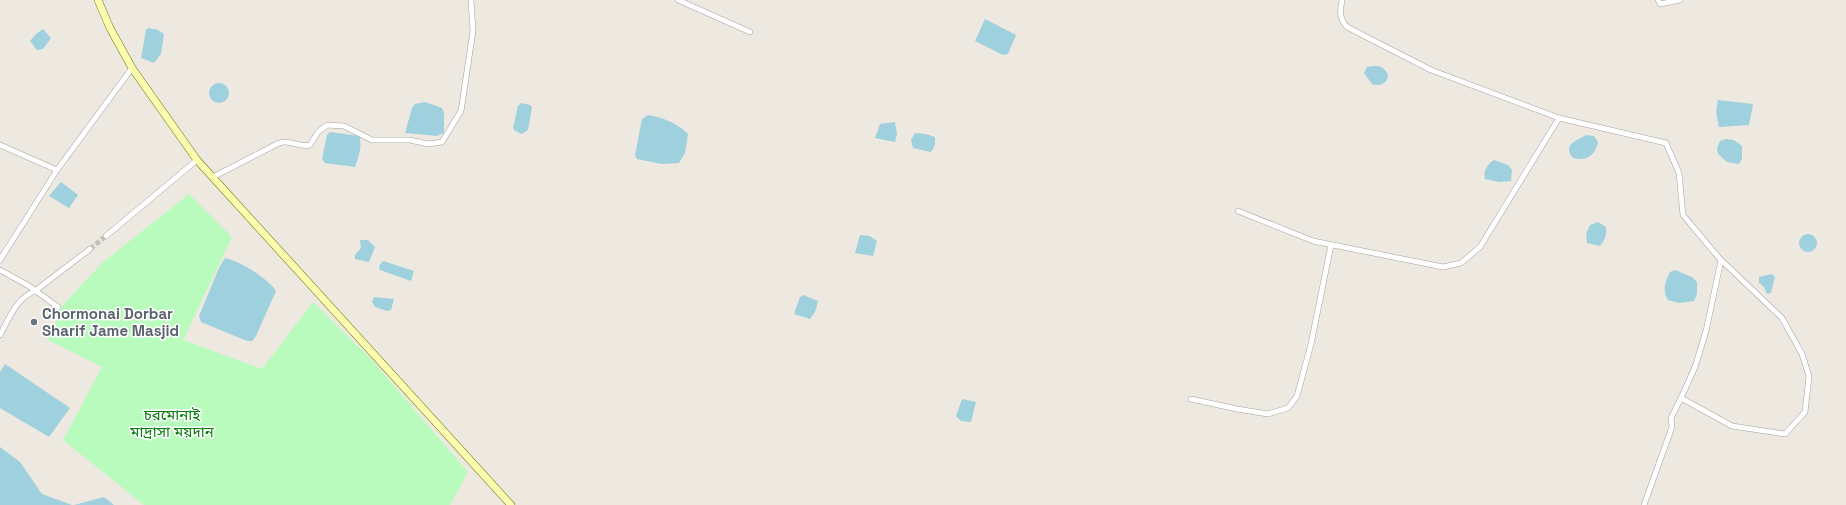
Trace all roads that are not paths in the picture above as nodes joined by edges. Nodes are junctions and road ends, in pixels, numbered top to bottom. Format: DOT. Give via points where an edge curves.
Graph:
graph roads {
  1 [pos="98,0"];
  2 [pos="471,0"];
  3 [pos="678,0"];
  4 [pos="1342,0"];
  5 [pos="1658,0"];
  6 [pos="1680,0"];
  7 [pos="750,32"];
  8 [pos="132,68"];
  9 [pos="1559,118"];
  10 [pos="0,146"];
  11 [pos="197,160"];
  12 [pos="57,170"];
  13 [pos="213,177"];
  14 [pos="1238,211"];
  15 [pos="106,236"];
  16 [pos="1331,245"];
  17 [pos="90,249"];
  18 [pos="0,260"];
  19 [pos="1721,260"];
  20 [pos="0,270"];
  21 [pos="34,291"];
  22 [pos="58,307"];
  23 [pos="0,335"];
  24 [pos="1681,398"];
  25 [pos="1191,399"];
  26 [pos="511,505"];
  27 [pos="1644,505"];
  1 -- 8 [label="main road"];
  2 -- 13 [label="street" via="473,31 461,110 442,142 428,144 410,140 372,140 344,126 328,125 318,132 310,145 303,147 286,141 279,143"];
  3 -- 7 [label="street"];
  4 -- 9 [label="street" via="1340,12 1342,22 1347,27 1430,70"];
  5 -- 6 [label="street" via="1660,4"];
  8 -- 11 [label="main road"];
  8 -- 12 [label="street"];
  9 -- 16 [label="street" via="1480,247 1461,263 1443,267"];
  9 -- 19 [label="street" via="1666,143 1679,173 1683,215"];
  10 -- 12 [label="street"];
  11 -- 13 [label="main road"];
  11 -- 15 [label="street"];
  12 -- 18 [label="street"];
  13 -- 26 [label="main road"];
  14 -- 16 [label="street" via="1313,241"];
  16 -- 25 [label="street" via="1311,344 1297,396 1288,408 1268,414"];
  17 -- 21 [label="street"];
  19 -- 24 [label="street" via="1706,331 1695,367"];
  19 -- 24 [label="street" via="1782,318 1802,354 1809,376 1805,412 1785,434 1732,426"];
  20 -- 21 [label="street"];
  21 -- 22 [label="street"];
  21 -- 23 [label="street" via="26,295 14,309"];
  24 -- 27 [label="street" via="1671,418 1672,427"];
}
